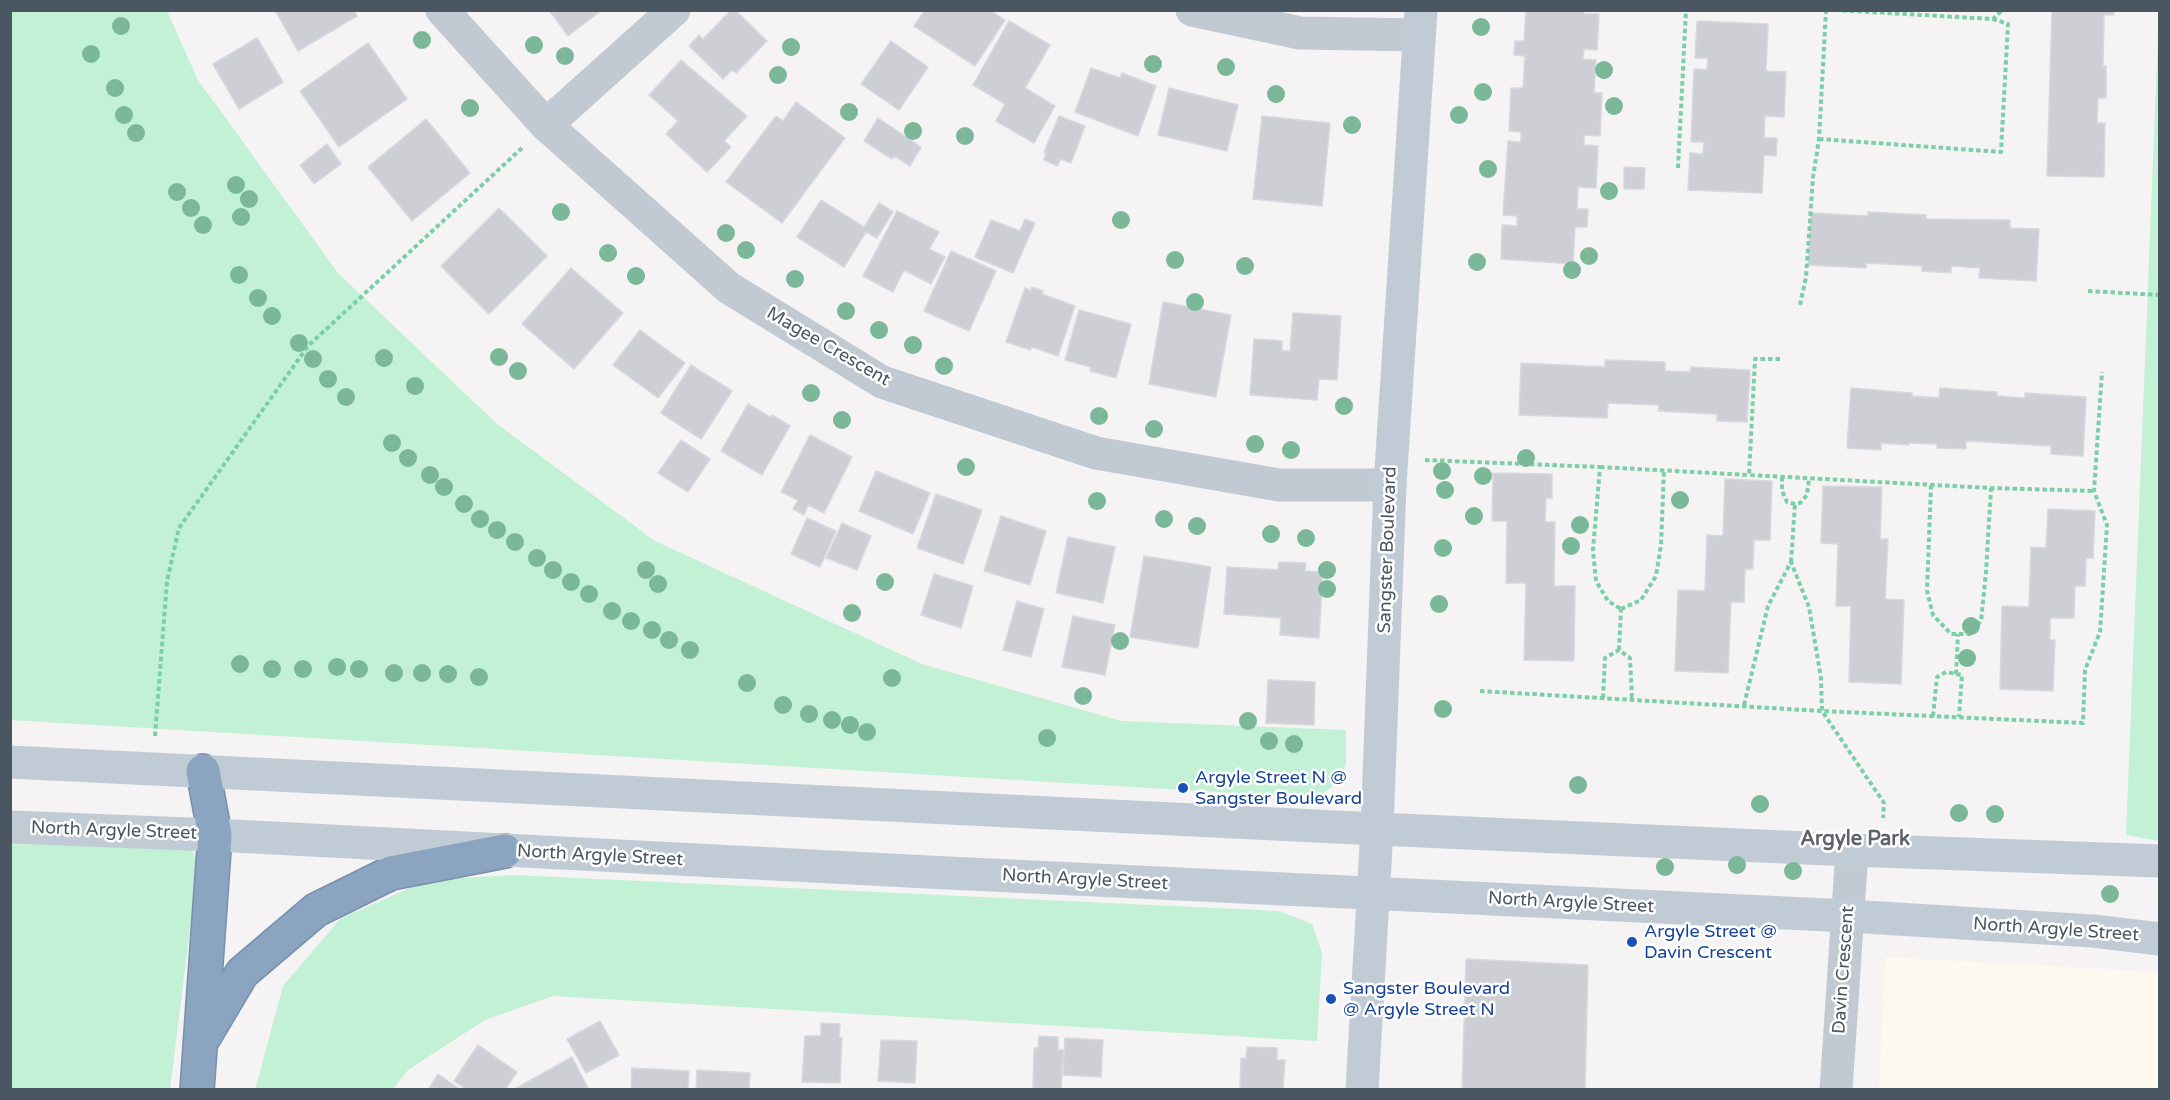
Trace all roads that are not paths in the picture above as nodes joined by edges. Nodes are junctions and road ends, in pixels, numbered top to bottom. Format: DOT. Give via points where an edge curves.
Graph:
graph roads {
  1 [pos="442,10"];
  2 [pos="674,10"];
  3 [pos="1192,10"];
  4 [pos="1420,23"];
  5 [pos="546,125"];
  6 [pos="1391,472"];
  7 [pos="10,762"];
  8 [pos="203,771"];
  9 [pos="12,827"];
  10 [pos="1377,829"];
  11 [pos="215,835"];
  12 [pos="505,851"];
  13 [pos="1866,851"];
  14 [pos="2160,861"];
  15 [pos="1373,894"];
  16 [pos="1848,916"];
  17 [pos="2160,939"];
  18 [pos="201,1042"];
  19 [pos="197,1089"];
  20 [pos="1362,1089"];
  21 [pos="1836,1089"];
  1 -- 5 [label="street, Magee Crescent"];
  2 -- 5 [label="street"];
  3 -- 4 [label="street" via="1300,33"];
  4 -- 6 [label="street, Sangster Boulevard"];
  5 -- 6 [label="street, Magee Crescent" via="729,288 882,382 1096,453 1279,485"];
  6 -- 10 [label="street, Sangster Boulevard"];
  7 -- 8 [label="street"];
  8 -- 10 [label="street"];
  8 -- 11 [label="highway"];
  9 -- 11 [label="street, North Argyle Street"];
  10 -- 13 [label="street"];
  10 -- 15 [label="street, Sangster Boulevard"];
  11 -- 12 [label="street, North Argyle Street"];
  11 -- 18 [label="highway"];
  12 -- 15 [label="street, North Argyle Street"];
  12 -- 18 [label="highway" via="391,873 316,910 242,974"];
  13 -- 14 [label="street"];
  13 -- 16 [label="street, Davin Crescent"];
  15 -- 16 [label="street, North Argyle Street"];
  15 -- 20 [label="street, Sangster Boulevard"];
  16 -- 17 [label="street, North Argyle Street" via="2093,931"];
  16 -- 21 [label="street, Davin Crescent"];
  18 -- 19 [label="highway"];
}
